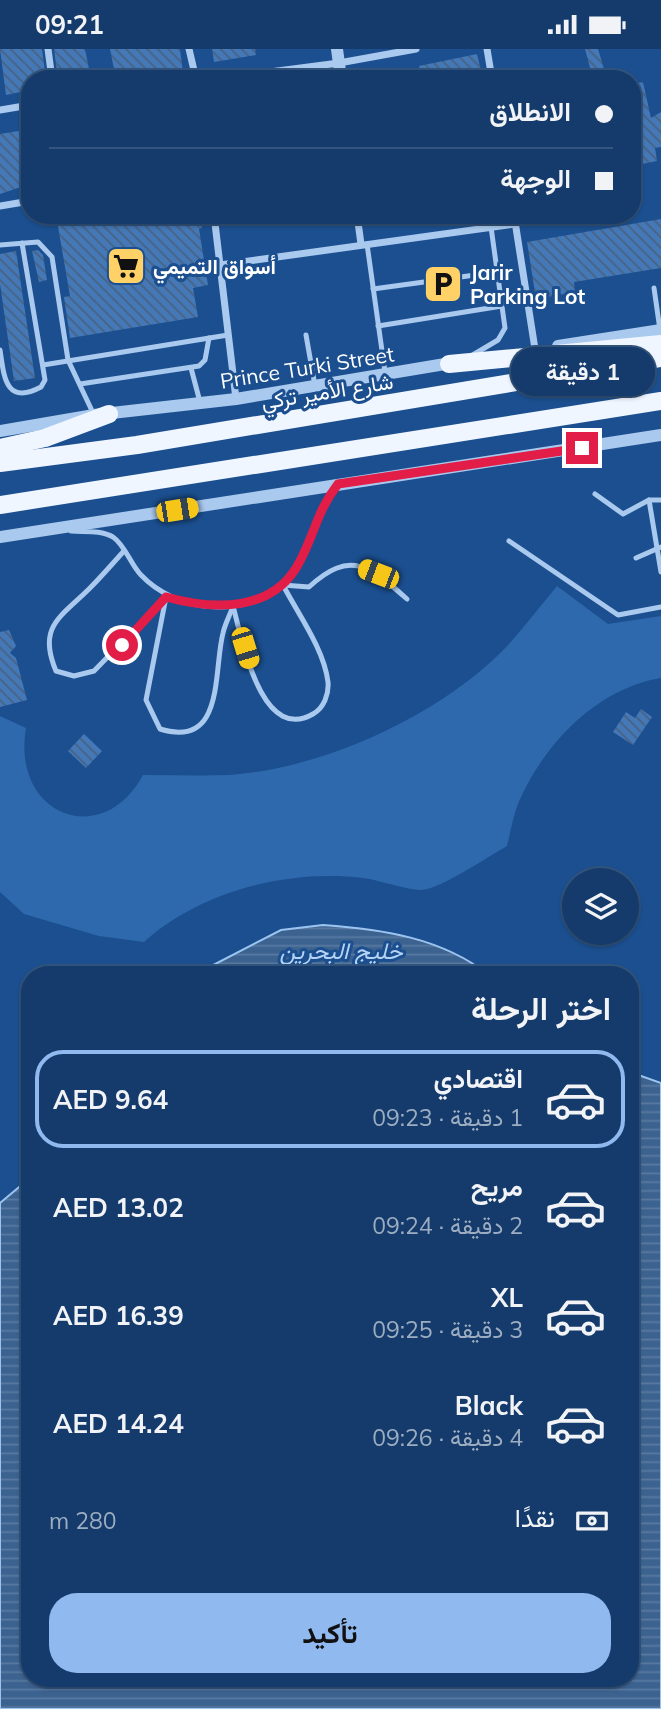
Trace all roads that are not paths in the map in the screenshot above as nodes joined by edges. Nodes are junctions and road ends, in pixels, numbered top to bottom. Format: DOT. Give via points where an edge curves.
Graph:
graph roads {
  1 [pos="48,49"];
  2 [pos="189,49"];
  3 [pos="337,49"];
  4 [pos="415,49"];
  5 [pos="487,49"];
  6 [pos="339,63"];
  7 [pos="51,70"];
  8 [pos="194,70"];
  9 [pos="285,70"];
  10 [pos="340,70"];
  11 [pos="490,70"];
  12 [pos="21,106"];
  13 [pos="0,110"];
  14 [pos="21,202"];
  15 [pos="0,206"];
  16 [pos="215,224"];
  17 [pos="359,224"];
  18 [pos="501,224"];
  19 [pos="515,224"];
  20 [pos="491,227"];
  21 [pos="22,243"];
  22 [pos="364,244"];
  23 [pos="0,245"];
  24 [pos="220,265"];
  25 [pos="497,272"];
  26 [pos="654,288"];
  27 [pos="373,289"];
  28 [pos="502,306"];
  29 [pos="378,326"];
  30 [pos="661,330"];
  31 [pos="228,335"];
  32 [pos="306,335"];
  33 [pos="209,338"];
  34 [pos="661,344"];
  35 [pos="536,349"];
  36 [pos="0,350"];
  37 [pos="661,358"];
  38 [pos="68,360"];
  39 [pos="454,363"];
  40 [pos="43,365"];
  41 [pos="191,368"];
  42 [pos="385,374"];
  43 [pos="80,384"];
  44 [pos="315,386"];
  45 [pos="236,399"];
  46 [pos="661,401"];
  47 [pos="200,403"];
  48 [pos="633,406"];
  49 [pos="661,409"];
  50 [pos="102,414"];
  51 [pos="0,431"];
  52 [pos="661,435"];
  53 [pos="0,448"];
  54 [pos="0,463"];
  55 [pos="338,484"];
  56 [pos="595,494"];
  57 [pos="649,500"];
  58 [pos="661,500"];
  59 [pos="0,505"];
  60 [pos="54,529"];
  61 [pos="0,537"];
  62 [pos="509,541"];
  63 [pos="659,547"];
  64 [pos="124,551"];
  65 [pos="636,558"];
  66 [pos="661,572"];
  67 [pos="283,585"];
  68 [pos="166,597"];
  69 [pos="407,599"];
  70 [pos="233,607"];
  71 [pos="661,607"];
  1 -- 7 [label="street"];
  2 -- 8 [label="street"];
  3 -- 6 [label="street"];
  4 -- 6 [label="street"];
  5 -- 11 [label="street"];
  6 -- 9 [label="street"];
  6 -- 10 [label="street"];
  12 -- 13 [label="street"];
  14 -- 15 [label="street"];
  16 -- 24 [label="street"];
  17 -- 22 [label="street"];
  18 -- 20 [label="street"];
  19 -- 35 [label="street"];
  20 -- 22 [label="street"];
  20 -- 25 [label="lane"];
  21 -- 23 [label="lane"];
  21 -- 38 [label="lane" via="38,242 52,257"];
  21 -- 40 [label="lane"];
  22 -- 24 [label="street"];
  22 -- 27 [label="lane"];
  24 -- 31 [label="street"];
  25 -- 27 [label="lane"];
  25 -- 28 [label="lane"];
  26 -- 30 [label="lane"];
  27 -- 29 [label="lane"];
  28 -- 29 [label="lane"];
  28 -- 39 [label="lane" via="503,334"];
  29 -- 42 [label="lane"];
  30 -- 35 [label="street, Prince Turki Street"];
  31 -- 33 [label="lane"];
  31 -- 45 [label="street"];
  32 -- 44 [label="lane"];
  33 -- 38 [label="lane"];
  33 -- 41 [label="lane" via="205,360"];
  34 -- 39 [label="main road"];
  35 -- 39 [label="street, Prince Turki Street"];
  36 -- 40 [label="lane" via="5,383 17,392 41,387"];
  37 -- 54 [label="main road, شارع الأمير تركي" via="137,445"];
  38 -- 40 [label="lane"];
  38 -- 43 [label="lane"];
  39 -- 42 [label="street, Prince Turki Street"];
  41 -- 43 [label="lane"];
  41 -- 47 [label="lane"];
  42 -- 44 [label="street, Prince Turki Street"];
  43 -- 50 [label="lane"];
  44 -- 45 [label="street, Prince Turki Street"];
  45 -- 47 [label="street, Prince Turki Street"];
  46 -- 48 [label="main road"];
  47 -- 50 [label="street, Prince Turki Street"];
  48 -- 49 [label="main road"];
  48 -- 59 [label="main road"];
  50 -- 51 [label="street, Prince Turki Street"];
  50 -- 53 [label="main road" via="45,438"];
  52 -- 55 [label="street"];
  55 -- 60 [label="street"];
  55 -- 67 [label="lane" via="322,504 299,564"];
  56 -- 57 [label="lane" via="623,514"];
  57 -- 58 [label="lane"];
  57 -- 63 [label="lane"];
  60 -- 61 [label="street"];
  60 -- 64 [label="lane" via="106,533 117,539"];
  62 -- 71 [label="lane" via="618,615"];
  63 -- 65 [label="lane"];
  63 -- 66 [label="lane"];
  64 -- 68 [label="lane" via="141,575"];
  64 -- 68 [label="lane" via="56,619 49,638 56,671 74,676 94,671"];
  67 -- 69 [label="lane" via="309,587 337,565 358,566 378,574"];
  67 -- 70 [label="lane"];
  67 -- 70 [label="lane" via="321,657 328,682 327,698 317,713 302,720 271,709 253,674"];
  68 -- 70 [label="lane" via="200,606"];
  68 -- 70 [label="lane" via="146,700 160,729 176,734 199,727 208,714 223,633"];
}
